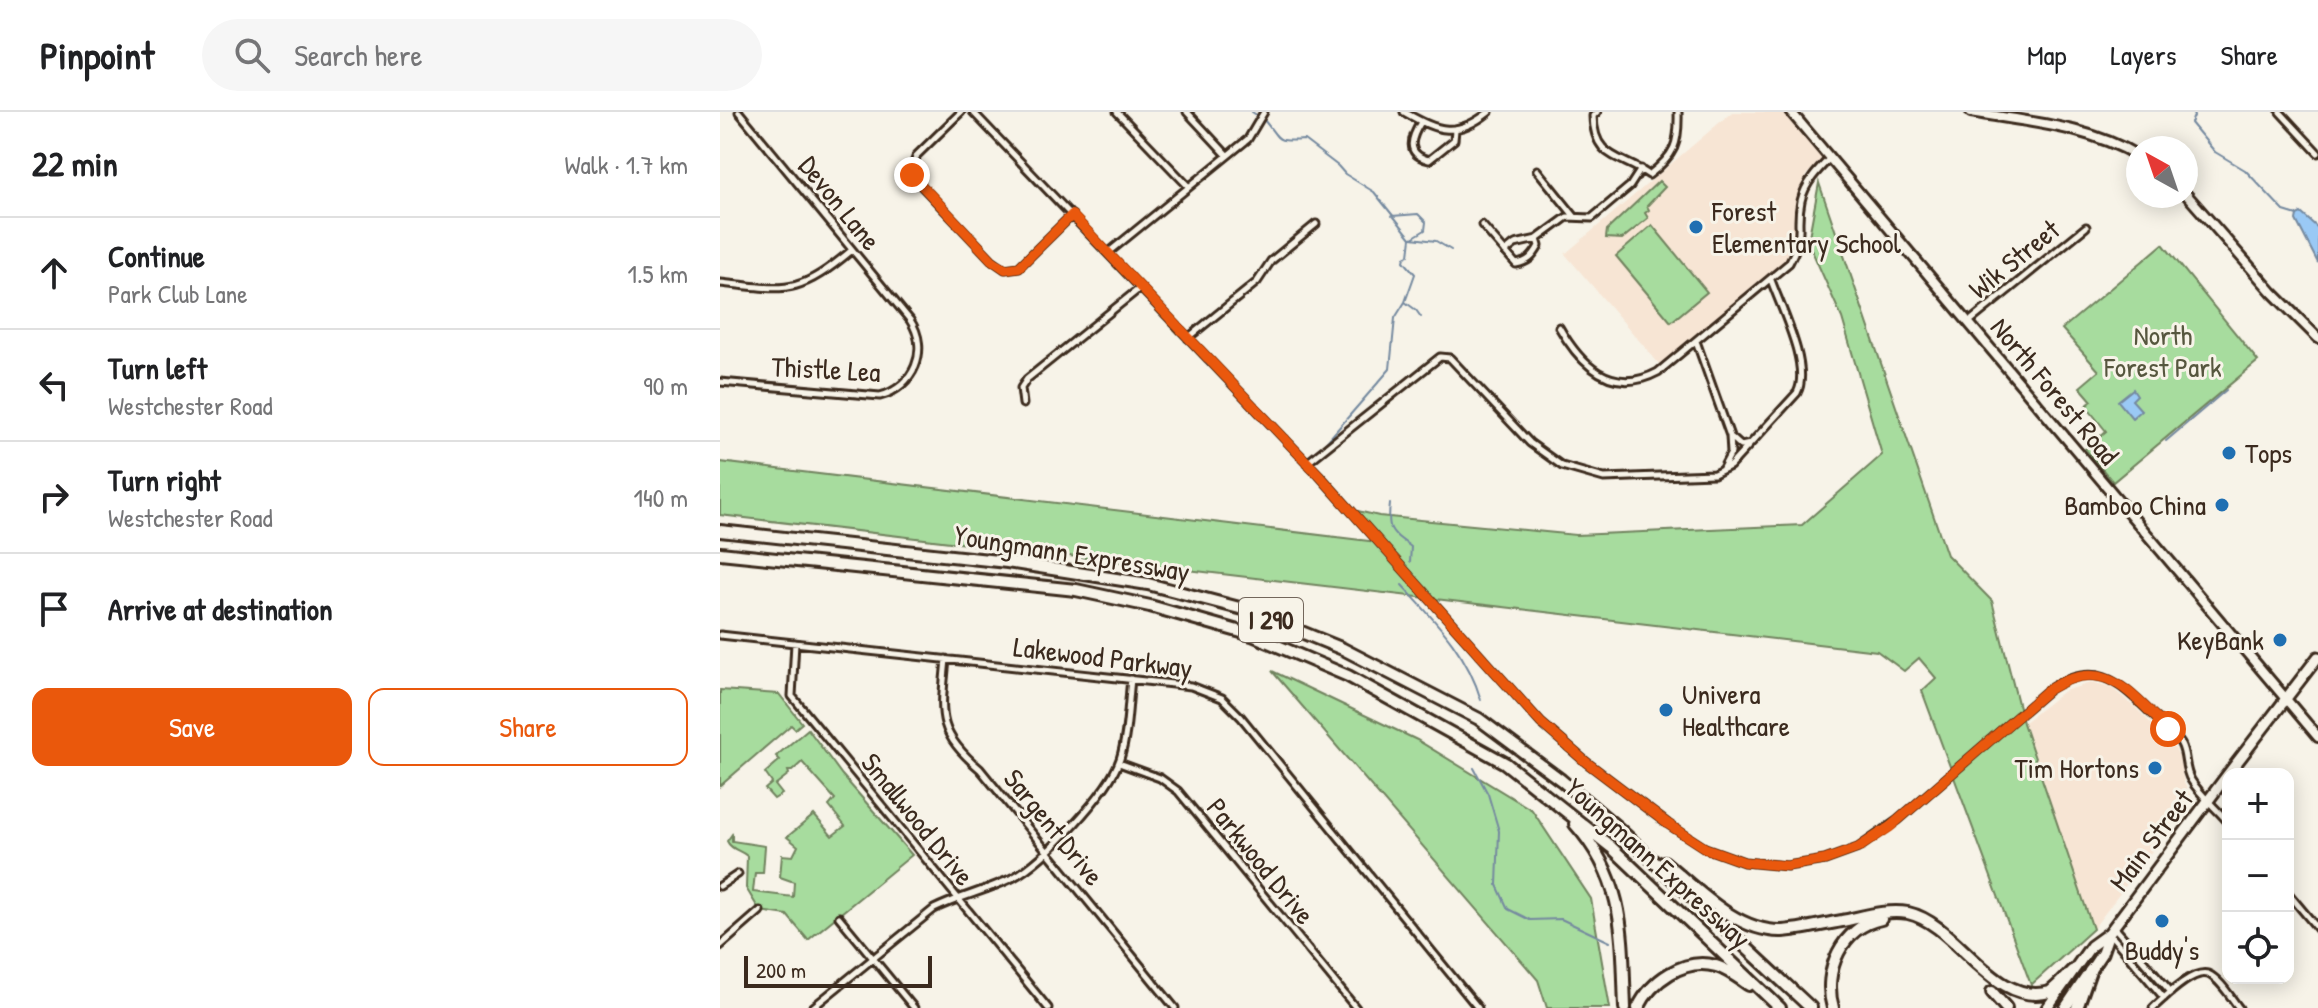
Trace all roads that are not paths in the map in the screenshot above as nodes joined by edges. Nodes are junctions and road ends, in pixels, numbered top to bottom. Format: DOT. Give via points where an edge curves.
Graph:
graph roads {
  1 [pos="739,112"];
  2 [pos="961,112"];
  3 [pos="973,112"];
  4 [pos="1117,112"];
  5 [pos="1187,112"];
  6 [pos="1264,112"];
  7 [pos="1404,112"];
  8 [pos="1489,112"];
  9 [pos="1597,112"];
  10 [pos="1678,112"];
  11 [pos="1791,112"];
  12 [pos="1971,112"];
  13 [pos="2280,112"];
  14 [pos="1421,122"];
  15 [pos="1455,130"];
  16 [pos="2126,149"];
  17 [pos="2318,153"];
  18 [pos="1227,155"];
  19 [pos="1831,158"];
  20 [pos="1641,169"];
  21 [pos="1537,170"];
  22 [pos="1188,187"];
  23 [pos="2198,208"];
  24 [pos="1072,215"];
  25 [pos="1576,217"];
  26 [pos="1316,224"];
  27 [pos="1482,225"];
  28 [pos="2086,227"];
  29 [pos="1537,239"];
  30 [pos="852,250"];
  31 [pos="1505,252"];
  32 [pos="1108,253"];
  33 [pos="1771,280"];
  34 [pos="720,283"];
  35 [pos="879,283"];
  36 [pos="1140,288"];
  37 [pos="1968,322"];
  38 [pos="1559,327"];
  39 [pos="1188,338"];
  40 [pos="2318,338"];
  41 [pos="1696,341"];
  42 [pos="720,382"];
  43 [pos="1023,404"];
  44 [pos="1730,436"];
  45 [pos="1751,444"];
  46 [pos="1307,463"];
  47 [pos="1716,473"];
  48 [pos="720,531"];
  49 [pos="720,553"];
  50 [pos="720,635"];
  51 [pos="795,643"];
  52 [pos="2318,657"];
  53 [pos="946,659"];
  54 [pos="1131,679"];
  55 [pos="2286,698"];
  56 [pos="2318,737"];
  57 [pos="1119,763"];
  58 [pos="2233,768"];
  59 [pos="2222,782"];
  60 [pos="1552,798"];
  61 [pos="2209,800"];
  62 [pos="2222,815"];
  63 [pos="1618,828"];
  64 [pos="1048,851"];
  65 [pos="738,874"];
  66 [pos="720,886"];
  67 [pos="957,898"];
  68 [pos="2294,900"];
  69 [pos="760,911"];
  70 [pos="839,917"];
  71 [pos="2318,929"];
  72 [pos="2111,930"];
  73 [pos="720,946"];
  74 [pos="873,958"];
  75 [pos="2072,971"];
  76 [pos="2090,971"];
  77 [pos="2171,992"];
  78 [pos="2164,998"];
  79 [pos="1776,1004"];
  80 [pos="812,1008"];
  81 [pos="914,1008"];
  82 [pos="1048,1008"];
  83 [pos="1175,1008"];
  84 [pos="1356,1008"];
  85 [pos="1478,1008"];
  86 [pos="1625,1008"];
  87 [pos="1638,1008"];
  88 [pos="1811,1008"];
  89 [pos="1833,1008"];
  90 [pos="2006,1008"];
  91 [pos="2047,1008"];
  92 [pos="2065,1008"];
  93 [pos="2077,1008"];
  94 [pos="2153,1008"];
  95 [pos="2239,1008"];
  1 -- 30 [label="street, Devon Lane"];
  2 -- 24 [label="street" via="917,155 911,171 992,260 1005,269 1019,267"];
  3 -- 24 [label="street"];
  4 -- 22 [label="street"];
  5 -- 18 [label="street"];
  6 -- 18 [label="street" via="1248,139"];
  7 -- 14 [label="street"];
  8 -- 15 [label="street"];
  9 -- 20 [label="street" via="1593,130 1598,143 1620,161"];
  10 -- 20 [label="street" via="1679,136 1668,160 1649,175"];
  11 -- 19 [label="street, North Forest Road"];
  12 -- 16 [label="street" via="2090,134"];
  13 -- 17 [label="street"];
  14 -- 15 [label="street"];
  14 -- 15 [label="street" via="1410,140 1420,158 1429,160 1444,150"];
  18 -- 22 [label="street"];
  19 -- 33 [label="street" via="1807,183 1800,244"];
  19 -- 37 [label="street, North Forest Road"];
  20 -- 25 [label="street" via="1630,186 1592,218"];
  21 -- 25 [label="street"];
  22 -- 32 [label="street"];
  23 -- 40 [label="street"];
  24 -- 32 [label="street"];
  25 -- 29 [label="street" via="1558,221"];
  26 -- 39 [label="street" via="1271,261 1257,282"];
  27 -- 31 [label="street"];
  28 -- 37 [label="street, Wik Street"];
  29 -- 31 [label="street"];
  29 -- 31 [label="street" via="1539,246 1526,262 1516,264"];
  30 -- 34 [label="street" via="798,286"];
  30 -- 35 [label="street, Devon Lane"];
  32 -- 36 [label="street"];
  33 -- 41 [label="street"];
  33 -- 45 [label="street" via="1802,366 1802,382"];
  35 -- 42 [label="street, Thistle Lea" via="918,335 917,364 896,390 873,397"];
  36 -- 39 [label="street"];
  36 -- 43 [label="street" via="1027,379 1021,388"];
  37 -- 55 [label="street, North Forest Road"];
  38 -- 41 [label="street" via="1587,366 1622,380 1651,376"];
  39 -- 46 [label="street"];
  41 -- 44 [label="street"];
  44 -- 45 [label="street" via="1741,446"];
  44 -- 47 [label="street" via="1730,458"];
  45 -- 47 [label="street"];
  46 -- 47 [label="street" via="1440,357 1450,358 1530,443 1562,466 1604,478"];
  46 -- 61 [label="street" via="1541,723 1668,824 1718,854 1787,866 1858,848 1890,827 2048,690 2088,675 2120,684 2168,729 2185,755 2189,778"];
  48 -- 63 [label="highway, Youngmann Expressway / I 290" via="1007,562 1148,584 1247,610 1343,649 1479,719"];
  49 -- 60 [label="highway, Youngmann Expressway / I 290" via="1076,590 1196,618 1252,635 1348,676 1505,763"];
  50 -- 51 [label="street, Lakewood Parkway"];
  51 -- 53 [label="street, Lakewood Parkway"];
  51 -- 67 [label="street, Smallwood Drive" via="792,696"];
  52 -- 55 [label="main road, Main Street"];
  53 -- 54 [label="street, Lakewood Parkway"];
  53 -- 64 [label="street, Sargent Drive" via="943,717 948,735"];
  54 -- 57 [label="street"];
  54 -- 85 [label="street, Lakewood Parkway" via="1200,688 1230,706"];
  55 -- 56 [label="street, North Forest Road"];
  55 -- 58 [label="main road, Main Street"];
  57 -- 64 [label="street" via="1101,793"];
  57 -- 84 [label="street, Parkwood Drive" via="1160,778 1178,791"];
  59 -- 61 [label="main road, Main Street"];
  60 -- 79 [label="highway, Youngmann Expressway / I 290"];
  60 -- 86 [label="highway" via="1592,846 1616,894"];
  61 -- 62 [label="street"];
  61 -- 72 [label="main road, Main Street"];
  63 -- 75 [label="highway" via="1715,904 1756,927 1791,930 1883,913 1911,914 1932,925 1997,991 2014,1000 2042,996"];
  63 -- 88 [label="highway, Youngmann Expressway / I 290"];
  64 -- 67 [label="street" via="1013,877"];
  64 -- 83 [label="street, Sargent Drive"];
  65 -- 66 [label="street"];
  67 -- 74 [label="street" via="924,916"];
  67 -- 82 [label="street, Smallwood Drive"];
  68 -- 71 [label="street"];
  69 -- 73 [label="street"];
  70 -- 74 [label="street"];
  72 -- 75 [label="main road, Main Street"];
  72 -- 76 [label="main road, Main Street"];
  72 -- 77 [label="street"];
  72 -- 78 [label="street"];
  74 -- 80 [label="street"];
  74 -- 81 [label="street"];
  75 -- 91 [label="main road, Main Street"];
  76 -- 92 [label="main road, Main Street"];
  76 -- 93 [label="highway"];
  77 -- 78 [label="street"];
  77 -- 95 [label="street" via="2191,976 2206,974"];
  78 -- 94 [label="street"];
  79 -- 87 [label="highway" via="1722,969 1696,965 1665,976"];
  89 -- 90 [label="highway" via="1832,968 1841,947 1867,923 1894,918 1917,921 1937,934"];
}
